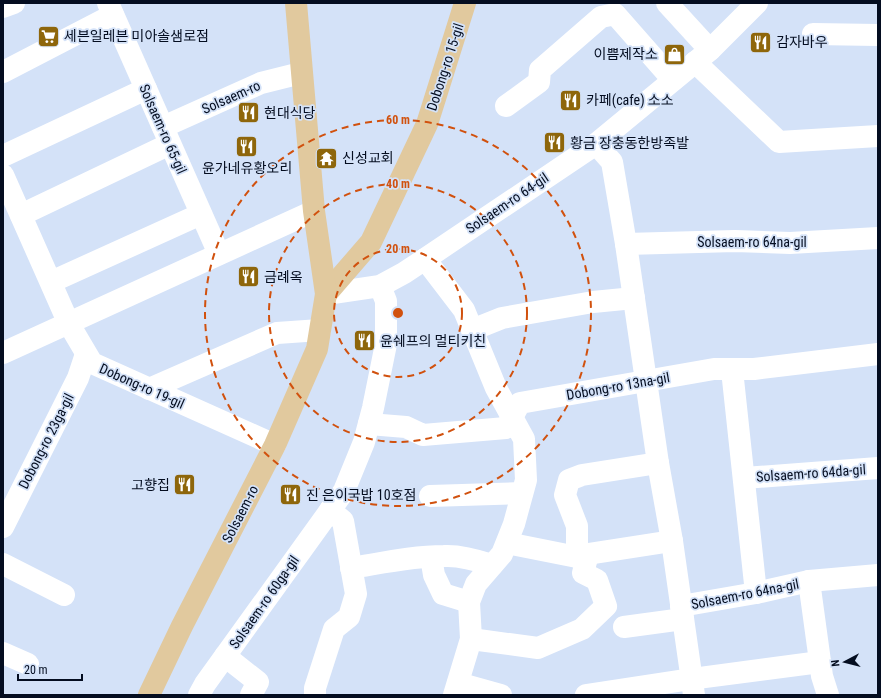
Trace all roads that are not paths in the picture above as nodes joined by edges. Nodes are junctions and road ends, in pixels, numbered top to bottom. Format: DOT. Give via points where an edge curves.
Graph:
graph roads {
  1 [pos="14,3"];
  2 [pos="296,3"];
  3 [pos="465,3"];
  4 [pos="667,3"];
  5 [pos="757,3"];
  6 [pos="3,7"];
  7 [pos="110,9"];
  8 [pos="813,34"];
  9 [pos="878,35"];
  10 [pos="703,56"];
  11 [pos="3,72"];
  12 [pos="301,73"];
  13 [pos="673,80"];
  14 [pos="146,89"];
  15 [pos="506,106"];
  16 [pos="166,135"];
  17 [pos="878,136"];
  18 [pos="596,144"];
  19 [pos="3,156"];
  20 [pos="3,175"];
  21 [pos="314,211"];
  22 [pos="201,214"];
  23 [pos="21,215"];
  24 [pos="878,238"];
  25 [pos="626,244"];
  26 [pos="218,254"];
  27 [pos="425,259"];
  28 [pos="51,282"];
  29 [pos="380,286"];
  30 [pos="326,294"];
  31 [pos="634,298"];
  32 [pos="69,324"];
  33 [pos="320,330"];
  34 [pos="472,330"];
  35 [pos="3,353"];
  36 [pos="86,354"];
  37 [pos="878,354"];
  38 [pos="732,370"];
  39 [pos="645,381"];
  40 [pos="149,389"];
  41 [pos="512,418"];
  42 [pos="369,424"];
  43 [pos="275,445"];
  44 [pos="658,463"];
  45 [pos="878,468"];
  46 [pos="744,478"];
  47 [pos="522,493"];
  48 [pos="430,496"];
  49 [pos="330,510"];
  50 [pos="3,527"];
  51 [pos="672,541"];
  52 [pos="507,543"];
  53 [pos="583,555"];
  54 [pos="431,557"];
  55 [pos="3,564"];
  56 [pos="492,565"];
  57 [pos="351,568"];
  58 [pos="878,574"];
  59 [pos="809,581"];
  60 [pos="756,593"];
  61 [pos="64,595"];
  62 [pos="469,602"];
  63 [pos="682,613"];
  64 [pos="624,627"];
  65 [pos="471,639"];
  66 [pos="3,653"];
  67 [pos="225,656"];
  68 [pos="820,662"];
  69 [pos="28,664"];
  70 [pos="692,687"];
  71 [pos="456,689"];
  72 [pos="149,695"];
  73 [pos="199,695"];
  74 [pos="251,695"];
  75 [pos="315,695"];
  76 [pos="501,695"];
  77 [pos="586,695"];
  78 [pos="828,695"];
  1 -- 6 [label="street"];
  2 -- 12 [label="main road, Solsaem-ro"];
  3 -- 30 [label="main road, Dobong-ro 15-gil" via="427,124 372,242"];
  4 -- 10 [label="street"];
  5 -- 10 [label="street, Solsaem-ro 64-gil"];
  7 -- 11 [label="street"];
  7 -- 14 [label="street, Solsaem-ro 65-gil"];
  8 -- 9 [label="street"];
  10 -- 13 [label="street, Solsaem-ro 64-gil"];
  10 -- 17 [label="street" via="779,142"];
  12 -- 16 [label="street, Solsaem-ro" via="261,83"];
  12 -- 21 [label="main road, Solsaem-ro"];
  13 -- 15 [label="street" via="615,14 601,17 540,70 539,82"];
  13 -- 18 [label="street, Solsaem-ro 64-gil"];
  14 -- 16 [label="street, Solsaem-ro 65-gil"];
  14 -- 19 [label="street"];
  16 -- 22 [label="street, Solsaem-ro 65-gil"];
  16 -- 23 [label="street"];
  18 -- 25 [label="street, Solsaem-ro 64na-gil" via="612,162"];
  18 -- 27 [label="street, Solsaem-ro 64-gil"];
  20 -- 23 [label="street, Dobong-ro 19-gil"];
  21 -- 26 [label="street"];
  21 -- 30 [label="main road, Solsaem-ro"];
  22 -- 26 [label="street, Solsaem-ro 65-gil"];
  22 -- 28 [label="street"];
  23 -- 28 [label="street, Dobong-ro 19-gil"];
  24 -- 25 [label="street, Solsaem-ro 64na-gil" via="790,243 735,241"];
  25 -- 31 [label="street, Solsaem-ro 64na-gil"];
  26 -- 32 [label="street"];
  27 -- 29 [label="street, Solsaem-ro 64-gil"];
  27 -- 34 [label="street" via="464,310"];
  28 -- 32 [label="street, Dobong-ro 19-gil"];
  29 -- 30 [label="street, Solsaem-ro 64-gil"];
  29 -- 42 [label="street, Solsaem-ro 60ga-gil" via="386,301 386,344"];
  30 -- 33 [label="main road, Solsaem-ro"];
  31 -- 34 [label="street" via="594,302 502,318"];
  31 -- 39 [label="street, Solsaem-ro 64na-gil"];
  32 -- 35 [label="street"];
  32 -- 36 [label="street, Dobong-ro 19-gil"];
  33 -- 40 [label="street" via="277,333"];
  33 -- 43 [label="main road, Solsaem-ro" via="317,349"];
  34 -- 41 [label="street" via="496,388"];
  36 -- 40 [label="street, Dobong-ro 19-gil" via="92,363"];
  36 -- 50 [label="street, Dobong-ro 23ga-gil" via="78,378"];
  37 -- 38 [label="street, Dobong-ro 13na-gil"];
  38 -- 39 [label="street, Dobong-ro 13na-gil" via="714,370"];
  38 -- 46 [label="street"];
  39 -- 41 [label="street, Dobong-ro 13na-gil" via="520,403"];
  39 -- 44 [label="street, Solsaem-ro 64na-gil"];
  40 -- 43 [label="street, Dobong-ro 19-gil"];
  41 -- 42 [label="street" via="506,428 423,435 406,427"];
  41 -- 47 [label="street" via="524,439 526,480"];
  42 -- 49 [label="street, Solsaem-ro 60ga-gil" via="344,491"];
  43 -- 72 [label="main road, Solsaem-ro"];
  44 -- 51 [label="street, Solsaem-ro 64na-gil"];
  44 -- 53 [label="street" via="582,475 569,480 565,496 577,526"];
  45 -- 46 [label="street, Solsaem-ro 64da-gil"];
  46 -- 60 [label="street"];
  47 -- 48 [label="street"];
  47 -- 52 [label="street"];
  49 -- 57 [label="street" via="343,521"];
  49 -- 67 [label="street, Solsaem-ro 60ga-gil"];
  51 -- 53 [label="street"];
  51 -- 63 [label="street, Solsaem-ro 64na-gil"];
  52 -- 53 [label="street"];
  52 -- 56 [label="street" via="502,554"];
  53 -- 65 [label="street" via="583,574 597,580 606,606 582,629 538,648"];
  54 -- 56 [label="street" via="472,559"];
  54 -- 57 [label="street"];
  54 -- 62 [label="street" via="434,575 443,594"];
  55 -- 61 [label="street"];
  56 -- 62 [label="street" via="476,584"];
  57 -- 75 [label="street" via="356,594 349,617 334,629"];
  58 -- 59 [label="street"];
  59 -- 60 [label="street, Solsaem-ro 64na-gil"];
  59 -- 68 [label="street"];
  60 -- 63 [label="street, Solsaem-ro 64na-gil"];
  62 -- 65 [label="street"];
  63 -- 64 [label="street, Solsaem-ro 64na-gil"];
  63 -- 70 [label="street, Solsaem-ro 64na-gil"];
  65 -- 71 [label="street"];
  66 -- 69 [label="street"];
  67 -- 73 [label="street, Solsaem-ro 60ga-gil"];
  67 -- 74 [label="street" via="258,682"];
  68 -- 70 [label="street"];
  68 -- 78 [label="street"];
  70 -- 77 [label="street"];
  71 -- 76 [label="street"];
}
